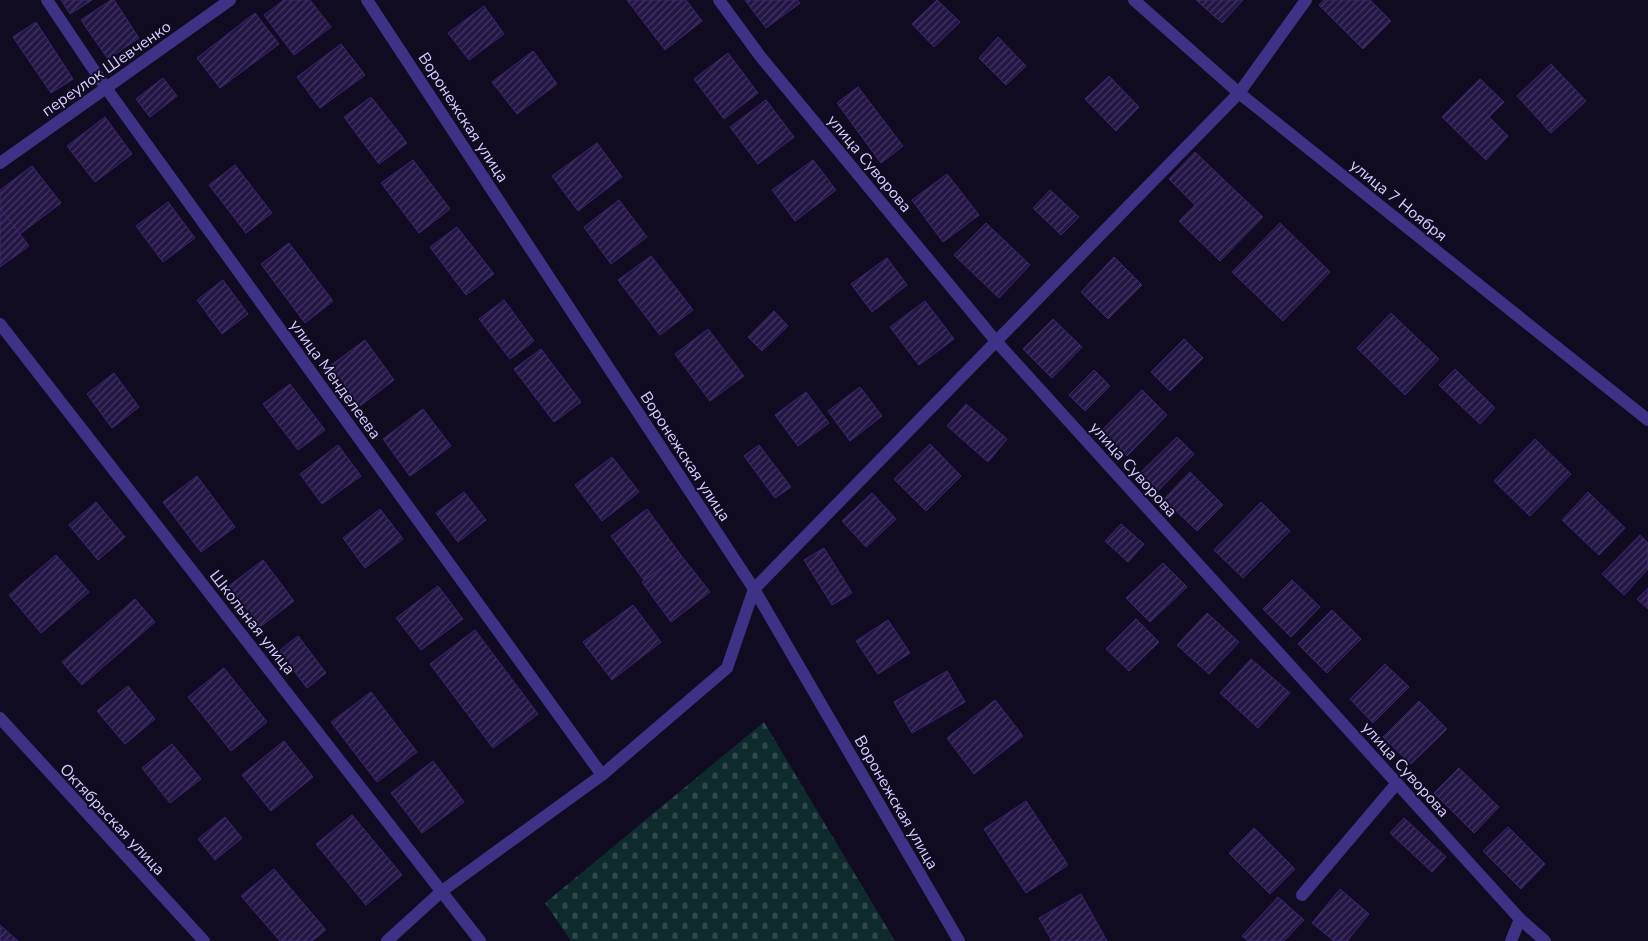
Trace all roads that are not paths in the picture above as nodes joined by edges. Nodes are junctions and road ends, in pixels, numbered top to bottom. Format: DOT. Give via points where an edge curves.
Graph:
graph roads {
  1 [pos="47,0"];
  2 [pos="230,0"];
  3 [pos="367,0"];
  4 [pos="719,0"];
  5 [pos="1134,0"];
  6 [pos="1306,0"];
  7 [pos="106,88"];
  8 [pos="1239,93"];
  9 [pos="0,163"];
  10 [pos="0,324"];
  11 [pos="995,340"];
  12 [pos="1648,420"];
  13 [pos="754,590"];
  14 [pos="0,718"];
  15 [pos="602,775"];
  16 [pos="1397,783"];
  17 [pos="442,891"];
  18 [pos="1302,895"];
  19 [pos="1520,919"];
  20 [pos="204,941"];
  21 [pos="387,941"];
  22 [pos="480,941"];
  23 [pos="959,941"];
  24 [pos="1511,941"];
  25 [pos="1545,941"];
  1 -- 7 [label="street, улица Менделеева"];
  2 -- 7 [label="street, переулок Шевченко"];
  3 -- 13 [label="street, Воронежская улица"];
  4 -- 11 [label="street, улица Суворова" via="760,56"];
  5 -- 8 [label="street, улица 7 Ноября"];
  6 -- 8 [label="street"];
  7 -- 9 [label="street, переулок Шевченко"];
  7 -- 15 [label="street, улица Менделеева"];
  8 -- 11 [label="street"];
  8 -- 12 [label="street, улица 7 Ноября"];
  10 -- 17 [label="street, Школьная улица"];
  11 -- 13 [label="street"];
  11 -- 16 [label="street, улица Суворова"];
  13 -- 15 [label="street" via="727,668"];
  13 -- 23 [label="street, Воронежская улица"];
  14 -- 20 [label="street, Октябрьская улица"];
  15 -- 17 [label="street"];
  16 -- 18 [label="street"];
  16 -- 19 [label="street, улица Суворова"];
  17 -- 21 [label="street"];
  17 -- 22 [label="street, Школьная улица"];
  19 -- 24 [label="street"];
  19 -- 25 [label="street, улица Суворова"];
}
